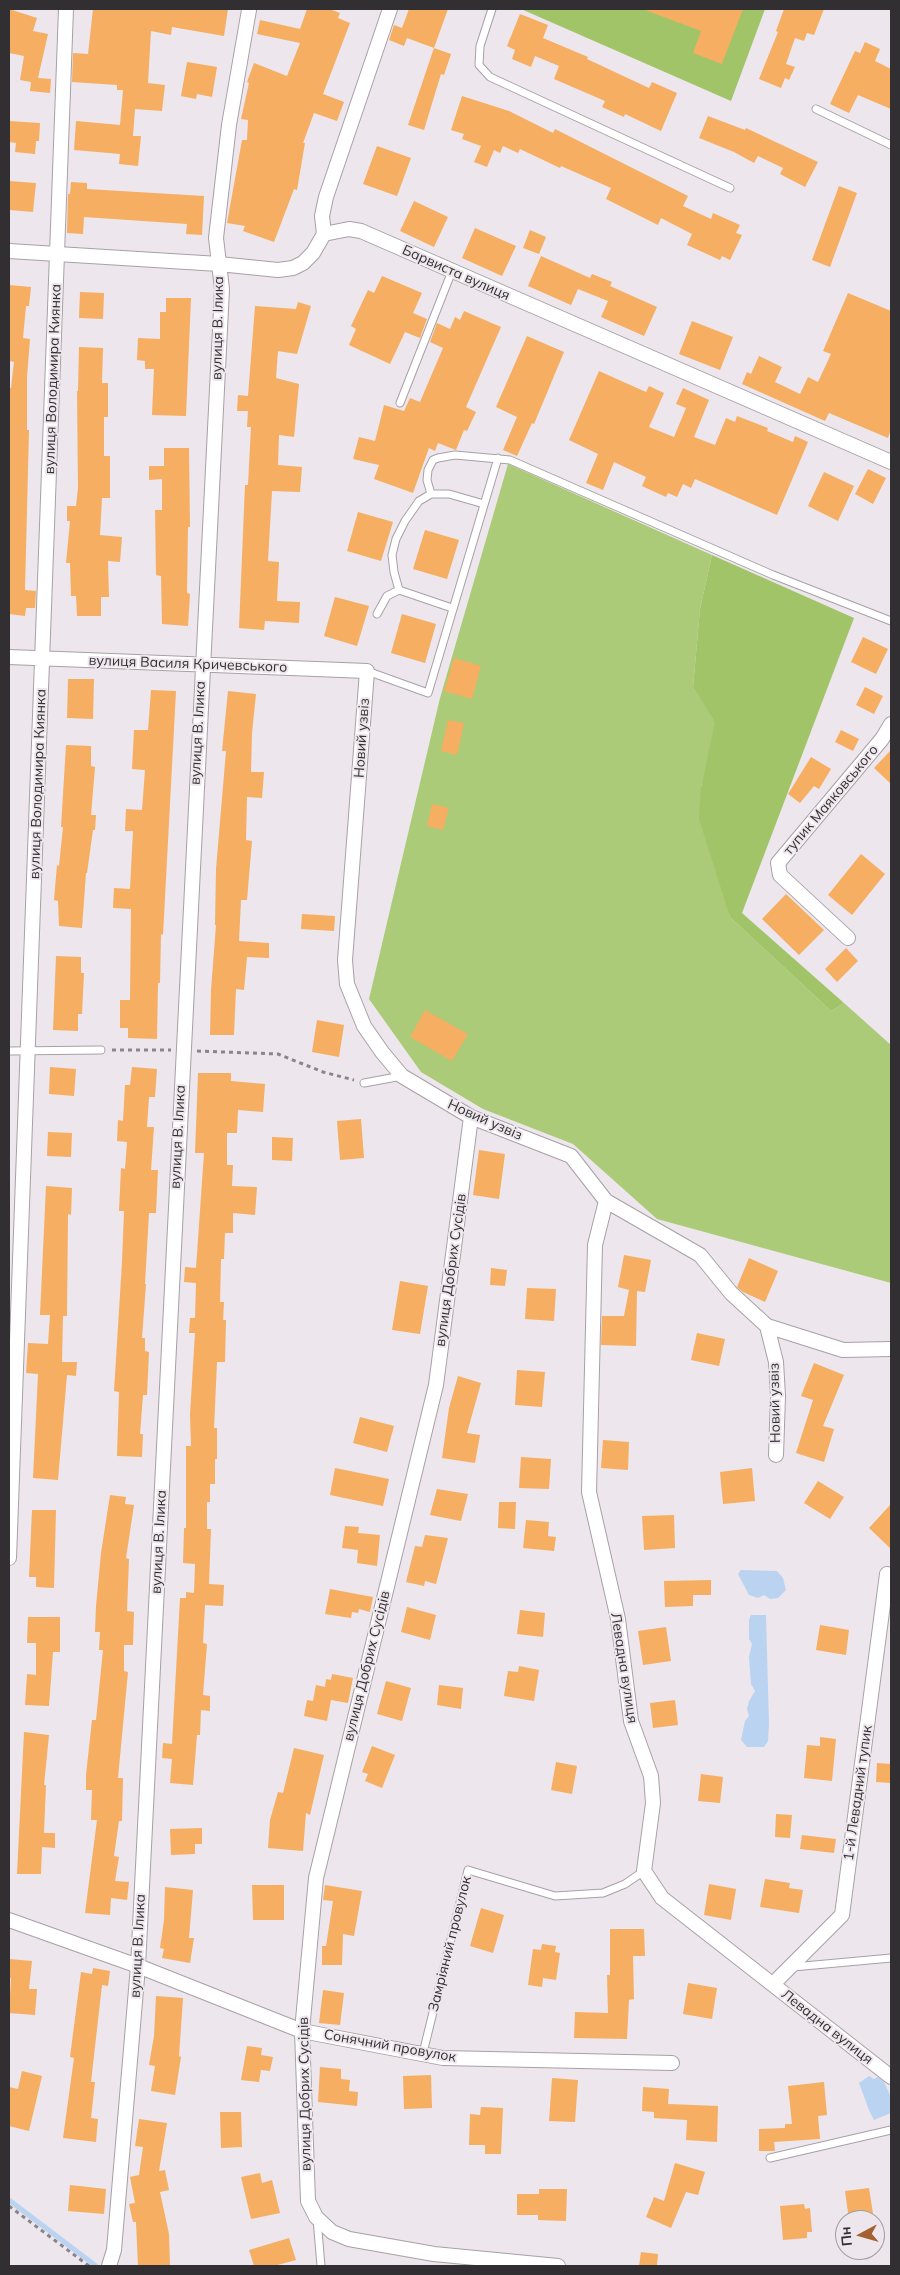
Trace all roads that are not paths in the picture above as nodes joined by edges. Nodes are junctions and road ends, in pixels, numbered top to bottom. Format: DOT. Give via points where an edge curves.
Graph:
graph roads {
  1 [pos="66,9"];
  2 [pos="390,9"];
  3 [pos="492,9"];
  4 [pos="249,10"];
  5 [pos="816,109"];
  6 [pos="891,145"];
  7 [pos="730,188"];
  8 [pos="324,234"];
  9 [pos="9,251"];
  10 [pos="57,254"];
  11 [pos="219,264"];
  12 [pos="452,271"];
  13 [pos="400,402"];
  14 [pos="498,458"];
  15 [pos="891,462"];
  16 [pos="431,494"];
  17 [pos="484,504"];
  18 [pos="398,590"];
  19 [pos="452,608"];
  20 [pos="376,614"];
  21 [pos="891,621"];
  22 [pos="9,657"];
  23 [pos="43,658"];
  24 [pos="202,665"];
  25 [pos="367,671"];
  26 [pos="891,724"];
  27 [pos="848,938"];
  28 [pos="101,1050"];
  29 [pos="9,1051"];
  30 [pos="28,1051"];
  31 [pos="402,1076"];
  32 [pos="364,1083"];
  33 [pos="471,1117"];
  34 [pos="606,1201"];
  35 [pos="767,1326"];
  36 [pos="891,1349"];
  37 [pos="776,1455"];
  38 [pos="9,1558"];
  39 [pos="887,1574"];
  40 [pos="644,1871"];
  41 [pos="9,1920"];
  42 [pos="891,1958"];
  43 [pos="138,1966"];
  44 [pos="790,1967"];
  45 [pos="773,1984"];
  46 [pos="302,2031"];
  47 [pos="423,2053"];
  48 [pos="672,2063"];
  49 [pos="891,2077"];
  50 [pos="891,2131"];
  51 [pos="770,2158"];
  52 [pos="316,2216"];
  53 [pos="541,2265"];
  54 [pos="109,2266"];
  55 [pos="321,2266"];
  56 [pos="558,2266"];
  1 -- 10 [label="street, вулиця Володимира Киянка"];
  2 -- 8 [label="street" via="326,197 322,216"];
  3 -- 7 [label="lane" via="480,46 479,65 490,77"];
  4 -- 11 [label="street, вулиця В. Ілика" via="226,144 216,238"];
  5 -- 6 [label="lane"];
  8 -- 11 [label="street" via="313,253 293,268 278,270"];
  8 -- 12 [label="street, Барвиста вулиця" via="348,229 361,231"];
  9 -- 10 [label="street"];
  10 -- 11 [label="street"];
  10 -- 23 [label="street, вулиця Володимира Киянка"];
  11 -- 24 [label="street, вулиця В. Ілика" via="222,289"];
  12 -- 13 [label="lane"];
  12 -- 15 [label="street, Барвиста вулиця"];
  14 -- 16 [label="lane" via="455,455 433,460 427,480"];
  14 -- 17 [label="lane"];
  14 -- 21 [label="lane" via="510,460 773,575"];
  16 -- 17 [label="lane" via="449,494"];
  16 -- 18 [label="lane" via="419,501 396,539 392,555"];
  17 -- 19 [label="lane"];
  18 -- 19 [label="lane"];
  18 -- 20 [label="lane" via="388,596"];
  19 -- 25 [label="lane" via="428,694"];
  22 -- 23 [label="street, вулиця Василя Кричевського"];
  23 -- 24 [label="street, вулиця Василя Кричевського"];
  23 -- 30 [label="street, вулиця Володимира Киянка"];
  24 -- 25 [label="street, вулиця Василя Кричевського"];
  24 -- 43 [label="street, вулиця В. Ілика"];
  25 -- 31 [label="street, Новий узвіз" via="345,960 347,984 364,1026"];
  26 -- 27 [label="street, тупик Маяковського" via="778,863 780,875"];
  28 -- 30 [label="lane"];
  29 -- 30 [label="lane"];
  30 -- 38 [label="street, вулиця Володимира Киянка"];
  31 -- 32 [label="lane"];
  31 -- 33 [label="street, Новий узвіз"];
  33 -- 34 [label="street, Новий узвіз" via="571,1156"];
  33 -- 46 [label="street, вулиця Добрих Сусідів" via="436,1385 316,1878"];
  34 -- 35 [label="street, Новий узвіз" via="700,1255 730,1293"];
  34 -- 40 [label="street, Левадна вулиця" via="595,1245 589,1492 618,1619 631,1721 651,1776 653,1803"];
  35 -- 36 [label="street" via="842,1350"];
  35 -- 37 [label="street, Новий узвіз" via="776,1362"];
  39 -- 44 [label="street, 1-й Левадний тупик" via="842,1915"];
  40 -- 45 [label="street, Левадна вулиця" via="662,1898"];
  40 -- 47 [label="lane, Замріяний провулок" via="603,1893 555,1896 468,1870"];
  41 -- 43 [label="street, Сонячний провулок"];
  42 -- 44 [label="lane"];
  43 -- 46 [label="street, Сонячний провулок"];
  43 -- 54 [label="street, вулиця В. Ілика" via="114,2250"];
  44 -- 45 [label="street, 1-й Левадний тупик"];
  45 -- 49 [label="street, Левадна вулиця"];
  46 -- 47 [label="street, Сонячний провулок"];
  46 -- 52 [label="street, вулиця Добрих Сусідів" via="308,2201"];
  47 -- 48 [label="street, Сонячний провулок" via="443,2058"];
  50 -- 51 [label="lane"];
  52 -- 53 [label="street" via="332,2232 349,2239 434,2254"];
  52 -- 55 [label="lane"];
  53 -- 56 [label="street"];
}
